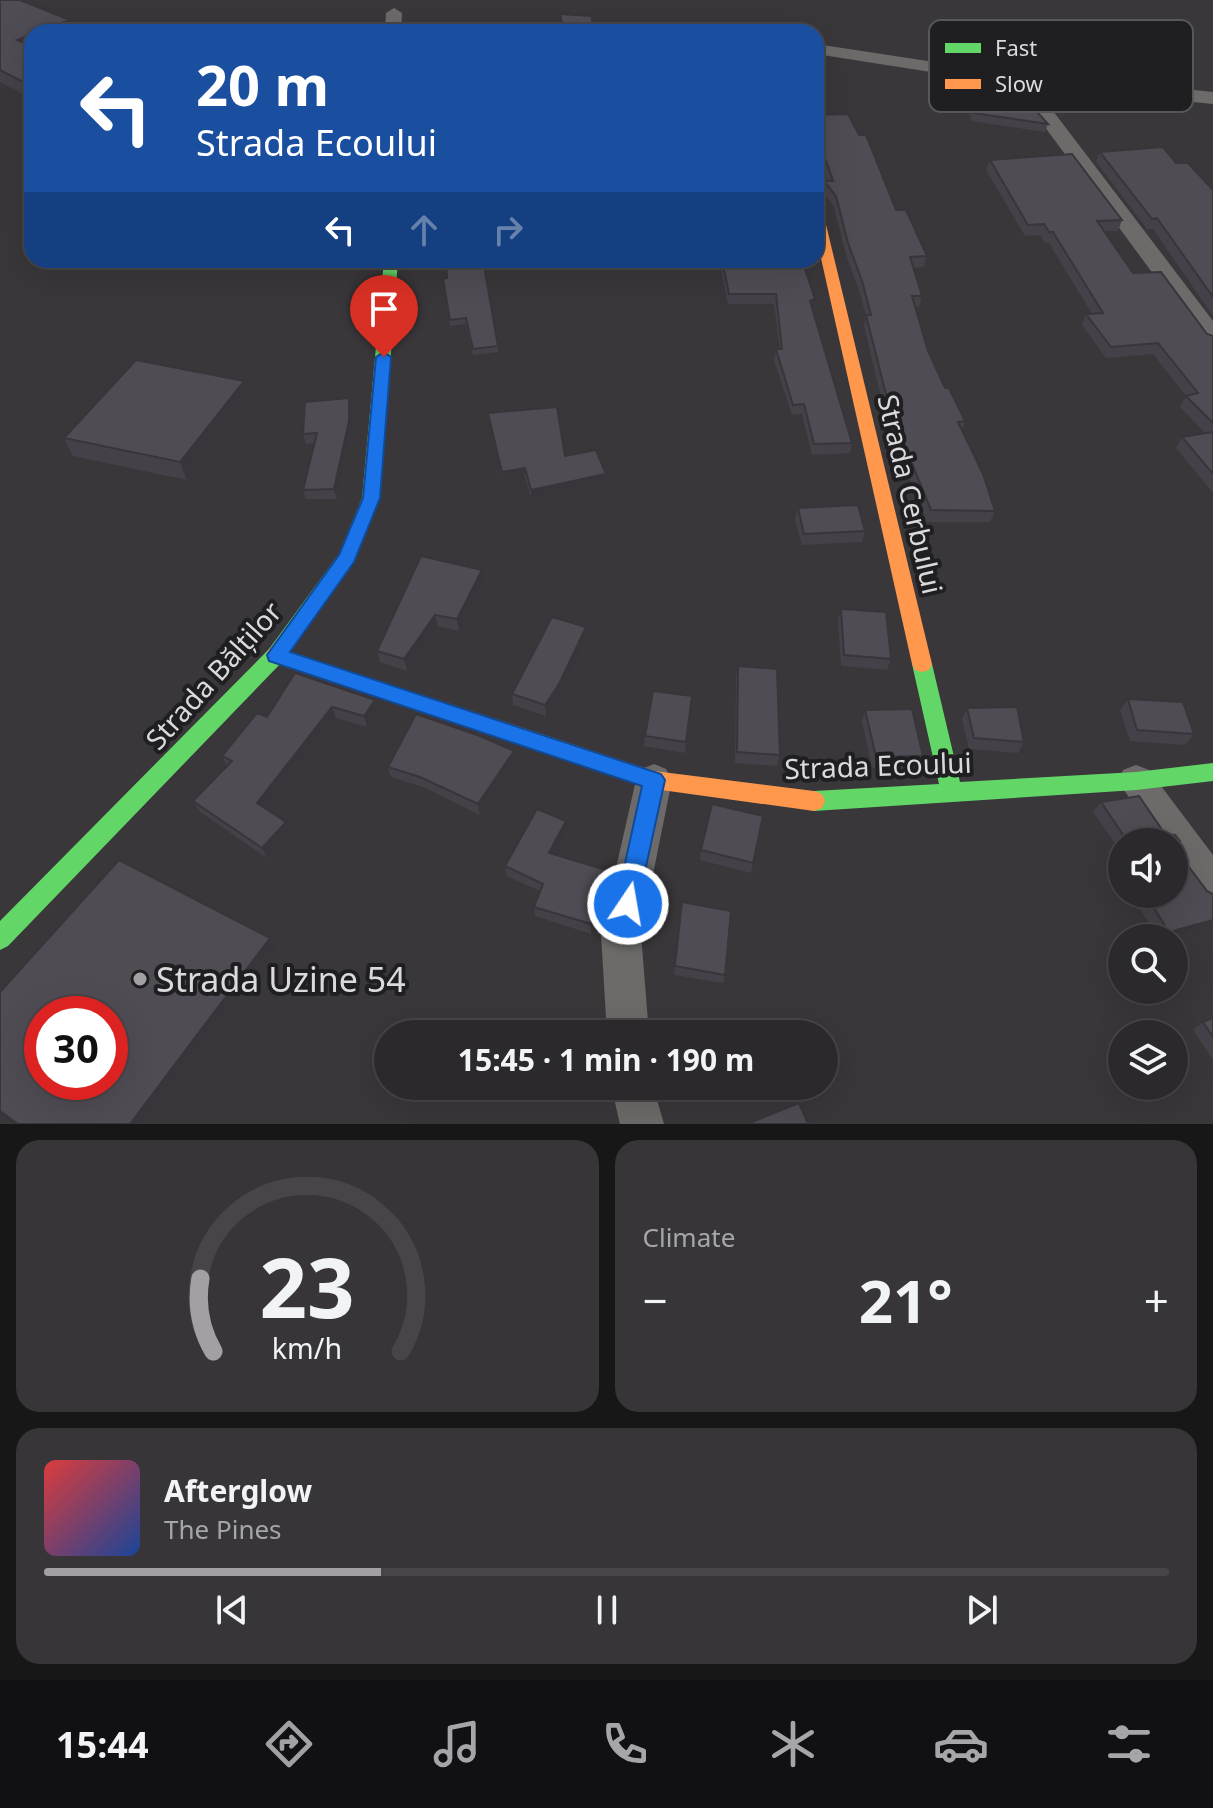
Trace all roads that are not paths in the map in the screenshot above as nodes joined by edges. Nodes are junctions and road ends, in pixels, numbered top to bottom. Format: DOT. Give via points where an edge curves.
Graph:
graph roads {
  1 [pos="394,13"];
  2 [pos="393,24"];
  3 [pos="824,50"];
  4 [pos="929,66"];
  5 [pos="1193,96"];
  6 [pos="1213,98"];
  7 [pos="1044,112"];
  8 [pos="824,242"];
  9 [pos="390,268"];
  10 [pos="1213,338"];
  11 [pos="276,655"];
  12 [pos="1213,772"];
  13 [pos="654,780"];
  14 [pos="1136,781"];
  15 [pos="952,792"];
  16 [pos="1213,886"];
  17 [pos="0,938"];
  18 [pos="627,1020"];
  19 [pos="636,1100"];
  20 [pos="642,1124"];
  1 -- 2 [label="street"];
  3 -- 4 [label="street"];
  5 -- 6 [label="street"];
  7 -- 10 [label="street"];
  8 -- 15 [label="street, Strada Cerbului"];
  9 -- 11 [label="street, Strada Bălților" via="371,498 347,557"];
  11 -- 13 [label="street, Strada Ecoului"];
  11 -- 17 [label="street, Strada Bălților"];
  12 -- 14 [label="street, Strada Ecoului"];
  13 -- 15 [label="street, Strada Ecoului" via="807,801"];
  13 -- 18 [label="street" via="621,934"];
  14 -- 15 [label="street, Strada Ecoului"];
  14 -- 16 [label="street"];
  19 -- 20 [label="street"];
}
